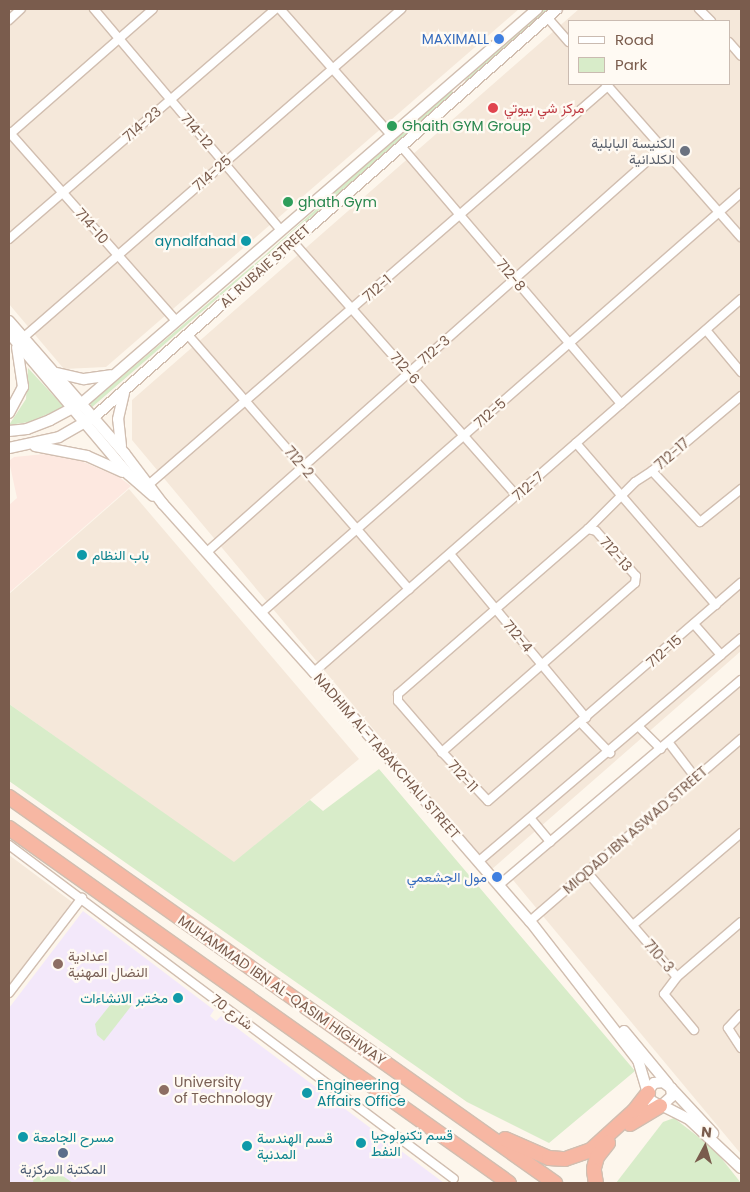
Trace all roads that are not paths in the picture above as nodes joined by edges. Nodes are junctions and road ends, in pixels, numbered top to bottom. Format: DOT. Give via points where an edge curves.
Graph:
graph roads {
  1 [pos="22,9"];
  2 [pos="94,9"];
  3 [pos="152,9"];
  4 [pos="275,9"];
  5 [pos="280,9"];
  6 [pos="401,9"];
  7 [pos="537,9"];
  8 [pos="557,9"];
  9 [pos="700,9"];
  10 [pos="547,17"];
  11 [pos="9,20"];
  12 [pos="710,20"];
  13 [pos="119,38"];
  14 [pos="568,41"];
  15 [pos="730,43"];
  16 [pos="741,56"];
  17 [pos="332,68"];
  18 [pos="456,78"];
  19 [pos="607,85"];
  20 [pos="465,88"];
  21 [pos="170,99"];
  22 [pos="9,133"];
  23 [pos="391,135"];
  24 [pos="401,146"];
  25 [pos="662,148"];
  26 [pos="224,163"];
  27 [pos="62,193"];
  28 [pos="741,193"];
  29 [pos="719,212"];
  30 [pos="460,215"];
  31 [pos="281,230"];
  32 [pos="741,238"];
  33 [pos="9,239"];
  34 [pos="293,242"];
  35 [pos="118,256"];
  36 [pos="514,279"];
  37 [pos="741,299"];
  38 [pos="352,309"];
  39 [pos="9,321"];
  40 [pos="176,321"];
  41 [pos="706,330"];
  42 [pos="188,335"];
  43 [pos="16,337"];
  44 [pos="569,343"];
  45 [pos="741,372"];
  46 [pos="56,373"];
  47 [pos="408,373"];
  48 [pos="114,374"];
  49 [pos="125,391"];
  50 [pos="741,396"];
  51 [pos="82,402"];
  52 [pos="246,402"];
  53 [pos="621,404"];
  54 [pos="72,410"];
  55 [pos="9,413"];
  56 [pos="94,417"];
  57 [pos="84,424"];
  58 [pos="9,431"];
  59 [pos="464,436"];
  60 [pos="576,443"];
  61 [pos="9,448"];
  62 [pos="125,454"];
  63 [pos="303,466"];
  64 [pos="652,471"];
  65 [pos="128,474"];
  66 [pos="147,487"];
  67 [pos="741,489"];
  68 [pos="516,495"];
  69 [pos="622,496"];
  70 [pos="357,529"];
  71 [pos="588,529"];
  72 [pos="206,552"];
  73 [pos="450,554"];
  74 [pos="741,583"];
  75 [pos="410,589"];
  76 [pos="716,605"];
  77 [pos="496,609"];
  78 [pos="261,613"];
  79 [pos="694,624"];
  80 [pos="741,638"];
  81 [pos="721,655"];
  82 [pos="542,665"];
  83 [pos="314,672"];
  84 [pos="741,680"];
  85 [pos="583,720"];
  86 [pos="639,727"];
  87 [pos="741,739"];
  88 [pos="669,743"];
  89 [pos="661,749"];
  90 [pos="442,752"];
  91 [pos="610,753"];
  92 [pos="694,777"];
  93 [pos="9,796"];
  94 [pos="531,819"];
  95 [pos="9,828"];
  96 [pos="741,833"];
  97 [pos="550,842"];
  98 [pos="9,845"];
  99 [pos="479,861"];
  100 [pos="587,872"];
  101 [pos="499,884"];
  102 [pos="82,898"];
  103 [pos="530,921"];
  104 [pos="741,922"];
  105 [pos="633,925"];
  106 [pos="677,976"];
  107 [pos="9,993"];
  108 [pos="605,1014"];
  109 [pos="741,1014"];
  110 [pos="694,1030"];
  111 [pos="741,1048"];
  112 [pos="669,1086"];
  113 [pos="648,1092"];
  114 [pos="661,1106"];
  115 [pos="451,1110"];
  116 [pos="434,1131"];
  117 [pos="730,1156"];
  118 [pos="741,1168"];
  119 [pos="595,1174"];
  120 [pos="454,1179"];
  121 [pos="491,1183"];
  122 [pos="509,1183"];
  123 [pos="555,1183"];
  1 -- 11 [label="street"];
  2 -- 13 [label="street, 714-12"];
  3 -- 13 [label="street"];
  4 -- 21 [label="street, 714-23"];
  5 -- 17 [label="street"];
  6 -- 17 [label="street, 714-25"];
  7 -- 18 [label="main road, AL RUBAIE STREET"];
  8 -- 10 [label="main road, AL RUBAIE STREET"];
  9 -- 12 [label="street"];
  10 -- 14 [label="street"];
  10 -- 20 [label="main road, AL RUBAIE STREET"];
  13 -- 21 [label="street, 714-12"];
  13 -- 22 [label="street"];
  15 -- 16 [label="street"];
  17 -- 23 [label="street"];
  17 -- 26 [label="street, 714-25"];
  18 -- 20 [label="main road"];
  18 -- 23 [label="main road, AL RUBAIE STREET"];
  19 -- 25 [label="street"];
  19 -- 30 [label="street, 712-1"];
  20 -- 24 [label="main road, AL RUBAIE STREET"];
  21 -- 26 [label="street, 714-12"];
  21 -- 27 [label="street, 714-23"];
  22 -- 27 [label="street, 714-10"];
  23 -- 31 [label="main road, AL RUBAIE STREET"];
  24 -- 30 [label="street, 712-8"];
  24 -- 34 [label="main road, AL RUBAIE STREET"];
  25 -- 29 [label="street"];
  25 -- 36 [label="street, 712-3"];
  26 -- 31 [label="street, 714-12"];
  26 -- 35 [label="street, 714-25"];
  27 -- 33 [label="street, 714-23"];
  27 -- 35 [label="street, 714-10"];
  28 -- 29 [label="street, 712-5"];
  29 -- 32 [label="street"];
  29 -- 44 [label="street, 712-5"];
  30 -- 36 [label="street, 712-8"];
  30 -- 38 [label="street, 712-1"];
  31 -- 40 [label="main road, AL RUBAIE STREET"];
  34 -- 38 [label="street, 712-6"];
  34 -- 42 [label="main road, AL RUBAIE STREET"];
  35 -- 40 [label="street, 714-10"];
  35 -- 43 [label="street, 714-25"];
  36 -- 44 [label="street, 712-8"];
  36 -- 47 [label="street, 712-3"];
  37 -- 41 [label="street, 712-7"];
  38 -- 47 [label="street, 712-6"];
  38 -- 52 [label="street, 712-1"];
  39 -- 43 [label="main road, NADHIM AL-TABAKCHALI STREET"];
  40 -- 48 [label="main road, AL RUBAIE STREET"];
  41 -- 45 [label="street"];
  41 -- 53 [label="street, 712-7"];
  42 -- 49 [label="main road, AL RUBAIE STREET"];
  42 -- 52 [label="street, 712-2"];
  43 -- 46 [label="main road, NADHIM AL-TABAKCHALI STREET"];
  43 -- 54 [label="main road, NADHIM AL-TABAKCHALI STREET"];
  43 -- 55 [label="main road" via="23,387"];
  44 -- 53 [label="street, 712-8"];
  44 -- 59 [label="street, 712-5"];
  46 -- 48 [label="main road" via="84,379"];
  46 -- 51 [label="main road, NADHIM AL-TABAKCHALI STREET"];
  47 -- 59 [label="street, 712-6"];
  47 -- 63 [label="street, 712-3"];
  48 -- 51 [label="main road, AL RUBAIE STREET"];
  49 -- 56 [label="main road, AL RUBAIE STREET"];
  49 -- 62 [label="main road" via="120,402 117,433"];
  50 -- 64 [label="street, 712-17"];
  51 -- 54 [label="main road, AL RUBAIE STREET"];
  51 -- 56 [label="main road, NADHIM AL-TABAKCHALI STREET"];
  52 -- 63 [label="street, 712-2"];
  52 -- 66 [label="street, 712-1"];
  53 -- 60 [label="street, 712-7"];
  54 -- 57 [label="main road, NADHIM AL-TABAKCHALI STREET"];
  54 -- 58 [label="main road, AL RUBAIE STREET" via="27,429"];
  56 -- 57 [label="main road, AL RUBAIE STREET"];
  56 -- 62 [label="main road, NADHIM AL-TABAKCHALI STREET"];
  57 -- 61 [label="main road, AL RUBAIE STREET" via="59,436"];
  57 -- 65 [label="main road, NADHIM AL-TABAKCHALI STREET"];
  59 -- 68 [label="street, 712-6"];
  59 -- 70 [label="street, 712-5"];
  60 -- 68 [label="street, 712-7"];
  60 -- 69 [label="street"];
  61 -- 65 [label="main road" via="36,446 70,451"];
  62 -- 66 [label="main road, NADHIM AL-TABAKCHALI STREET"];
  63 -- 70 [label="street, 712-2"];
  63 -- 72 [label="street, 712-3"];
  64 -- 67 [label="street, 712-17" via="700,522"];
  64 -- 69 [label="street"];
  65 -- 66 [label="main road, NADHIM AL-TABAKCHALI STREET"];
  66 -- 72 [label="main road, NADHIM AL-TABAKCHALI STREET"];
  68 -- 73 [label="street, 712-7"];
  69 -- 71 [label="street"];
  69 -- 76 [label="street"];
  70 -- 75 [label="street, 712-2"];
  70 -- 78 [label="street, 712-5"];
  71 -- 77 [label="street, 712-13"];
  71 -- 82 [label="street, 712-13" via="596,531 636,580"];
  72 -- 78 [label="main road, NADHIM AL-TABAKCHALI STREET"];
  73 -- 75 [label="street, 712-7"];
  73 -- 77 [label="street, 712-4"];
  74 -- 76 [label="street, 712-15"];
  75 -- 83 [label="street, 712-7"];
  76 -- 79 [label="street, 712-15"];
  77 -- 82 [label="street, 712-4"];
  77 -- 90 [label="street, 712-13" via="397,697"];
  78 -- 83 [label="main road, NADHIM AL-TABAKCHALI STREET"];
  79 -- 81 [label="street"];
  79 -- 85 [label="street, 712-15"];
  80 -- 81 [label="street"];
  81 -- 86 [label="street"];
  82 -- 85 [label="street, 712-4"];
  82 -- 90 [label="street, 712-11"];
  83 -- 99 [label="main road, NADHIM AL-TABAKCHALI STREET"];
  84 -- 88 [label="street"];
  85 -- 90 [label="street, 712-11" via="488,801"];
  85 -- 91 [label="street, 712-4"];
  86 -- 89 [label="street"];
  86 -- 91 [label="street"];
  87 -- 92 [label="street, MIQDAD IBN ASWAD STREET"];
  88 -- 89 [label="street"];
  88 -- 92 [label="street"];
  89 -- 97 [label="street"];
  91 -- 94 [label="street"];
  92 -- 100 [label="street, MIQDAD IBN ASWAD STREET"];
  93 -- 115 [label="highway, MUHAMMAD IBN AL-QASIM HIGHWAY"];
  94 -- 97 [label="street"];
  94 -- 99 [label="street"];
  95 -- 116 [label="highway, MUHAMMAD IBN AL-QASIM HIGHWAY"];
  96 -- 105 [label="street"];
  97 -- 101 [label="street"];
  98 -- 102 [label="street, شارع 70"];
  99 -- 101 [label="main road, NADHIM AL-TABAKCHALI STREET"];
  100 -- 103 [label="street, MIQDAD IBN ASWAD STREET"];
  100 -- 105 [label="street, 710-3"];
  101 -- 103 [label="main road, NADHIM AL-TABAKCHALI STREET"];
  102 -- 107 [label="street"];
  102 -- 120 [label="street, شارع 70"];
  103 -- 108 [label="main road, NADHIM AL-TABAKCHALI STREET"];
  104 -- 106 [label="street, 710-3"];
  105 -- 106 [label="street, 710-3"];
  106 -- 110 [label="street" via="664,994"];
  108 -- 112 [label="main road" via="630,1038"];
  108 -- 113 [label="main road" via="638,1060"];
  109 -- 111 [label="street" via="728,1028"];
  112 -- 113 [label="main road" via="654,1083"];
  112 -- 114 [label="main road" via="672,1096"];
  112 -- 117 [label="main road" via="716,1135"];
  113 -- 114 [label="main road" via="650,1100"];
  113 -- 115 [label="highway" via="634,1111 591,1150 566,1158 549,1158 520,1147"];
  114 -- 117 [label="main road" via="690,1120"];
  114 -- 119 [label="highway" via="632,1122 604,1147"];
  115 -- 123 [label="highway, MUHAMMAD IBN AL-QASIM HIGHWAY"];
  116 -- 121 [label="highway"];
  116 -- 122 [label="highway, MUHAMMAD IBN AL-QASIM HIGHWAY"];
  117 -- 118 [label="main road"];
}
